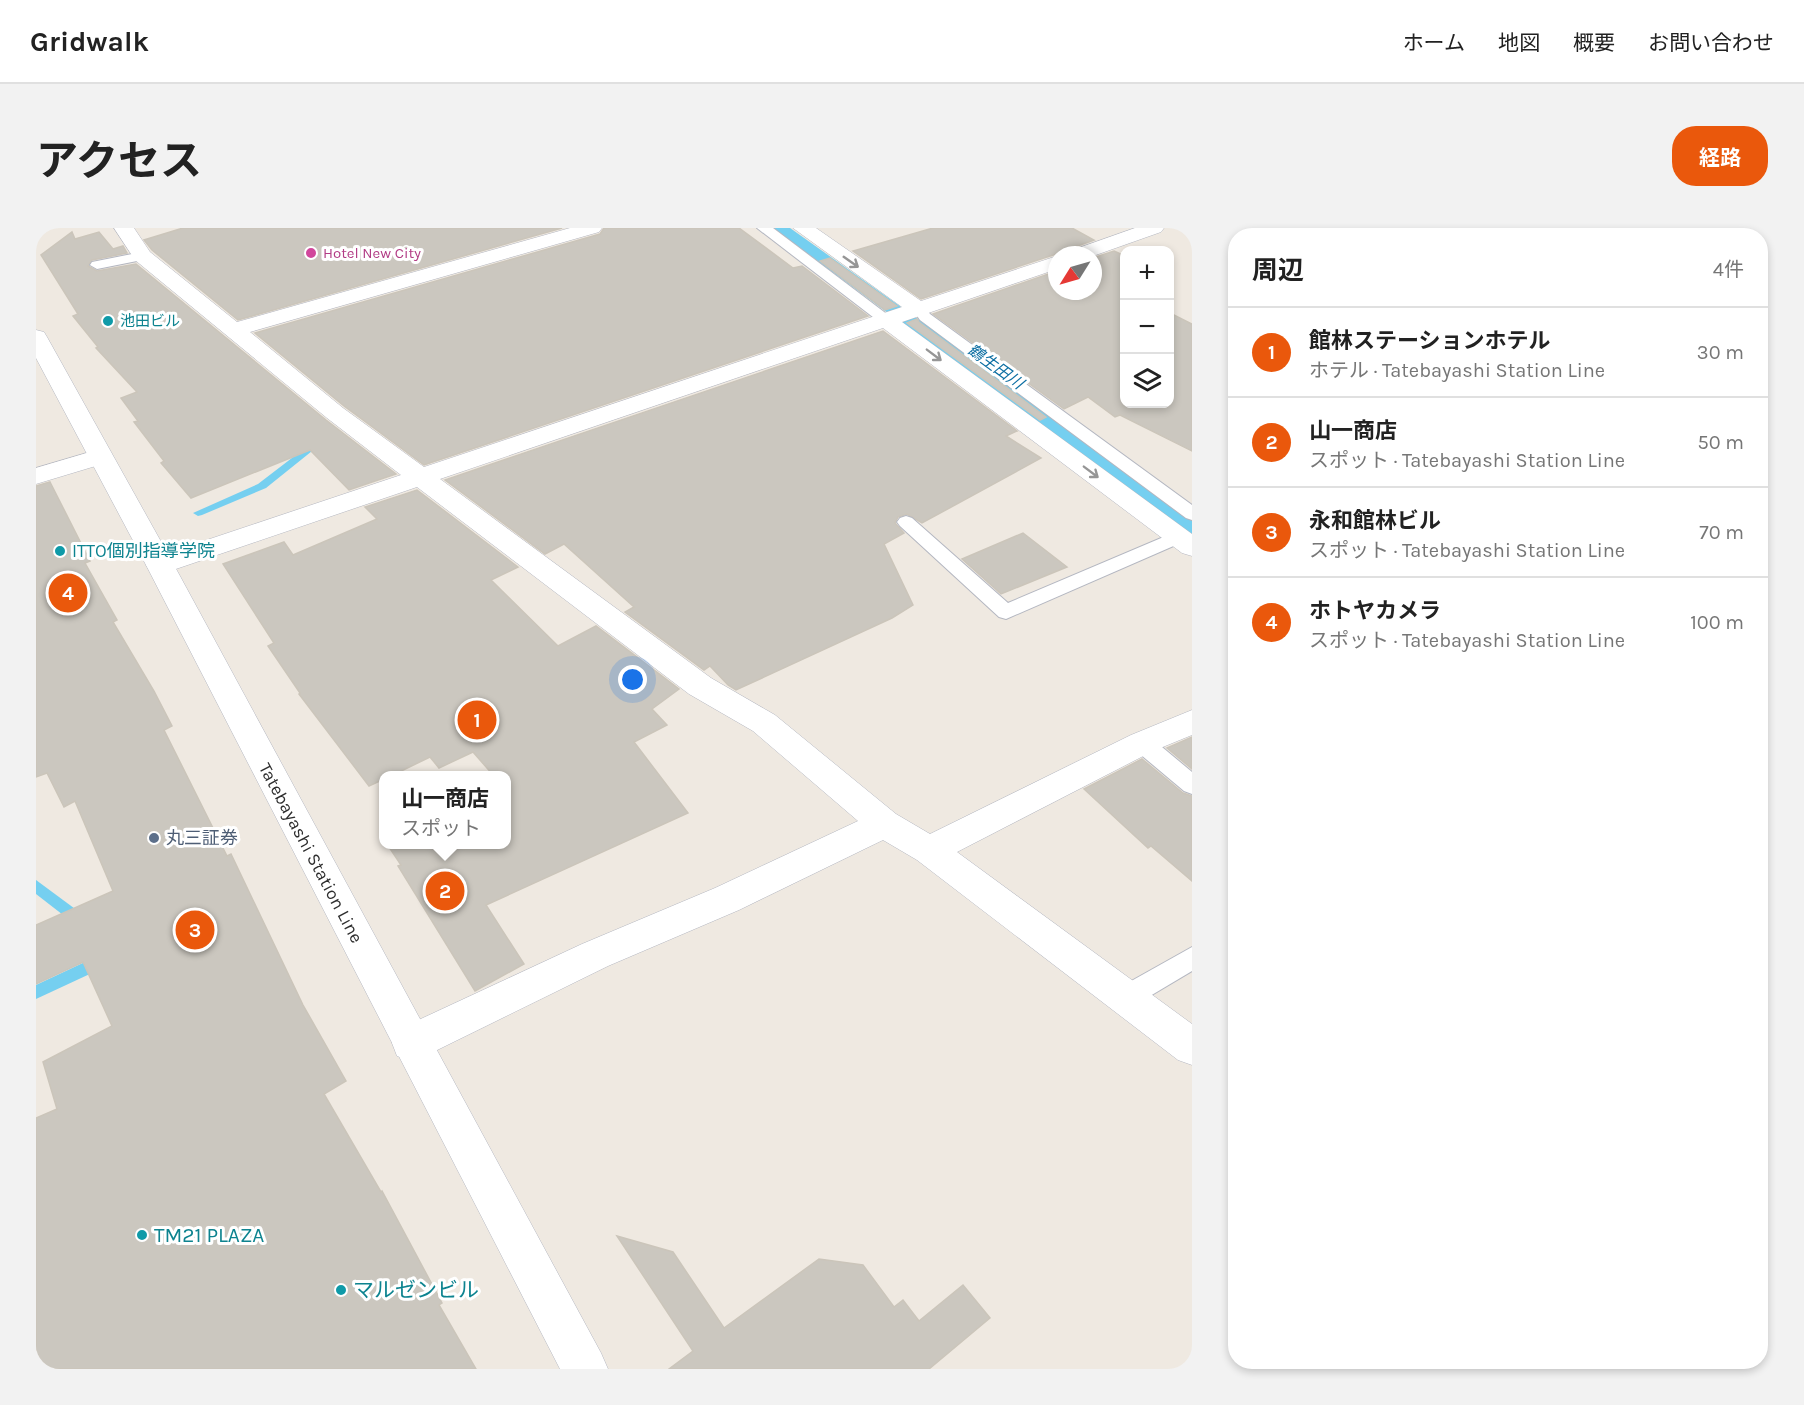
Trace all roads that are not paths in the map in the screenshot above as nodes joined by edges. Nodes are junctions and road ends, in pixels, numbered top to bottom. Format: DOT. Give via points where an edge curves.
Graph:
graph roads {
  1 [pos="124,228"];
  2 [pos="592,228"];
  3 [pos="764,228"];
  4 [pos="803,228"];
  5 [pos="1154,228"];
  6 [pos="1102,246"];
  7 [pos="141,256"];
  8 [pos="97,265"];
  9 [pos="1048,265"];
  10 [pos="902,316"];
  11 [pos="234,330"];
  12 [pos="36,337"];
  13 [pos="100,457"];
  14 [pos="36,476"];
  15 [pos="420,478"];
  16 [pos="1192,514"];
  17 [pos="906,522"];
  18 [pos="1186,542"];
  19 [pos="160,566"];
  20 [pos="1192,722"];
  21 [pos="1142,743"];
  22 [pos="1192,785"];
  23 [pos="884,824"];
  24 [pos="929,850"];
  25 [pos="1192,958"];
  26 [pos="1126,998"];
  27 [pos="411,1043"];
  28 [pos="1192,1047"];
  29 [pos="585,1369"];
  1 -- 7 [label="street"];
  2 -- 11 [label="street"];
  3 -- 10 [label="lane"];
  4 -- 10 [label="street, one-way"];
  5 -- 6 [label="street"];
  7 -- 8 [label="lane"];
  7 -- 11 [label="street"];
  9 -- 10 [label="street"];
  10 -- 15 [label="street"];
  10 -- 16 [label="lane" via="925,317"];
  10 -- 18 [label="street, one-way"];
  11 -- 15 [label="street"];
  12 -- 13 [label="street, Tatebayashi Station Line"];
  13 -- 14 [label="street"];
  13 -- 19 [label="street, Tatebayashi Station Line"];
  15 -- 19 [label="street"];
  15 -- 23 [label="street" via="700,686 764,723"];
  17 -- 18 [label="lane" via="1006,612"];
  19 -- 27 [label="street, Tatebayashi Station Line"];
  20 -- 21 [label="street"];
  21 -- 22 [label="lane"];
  21 -- 24 [label="street"];
  23 -- 24 [label="street"];
  23 -- 27 [label="street"];
  24 -- 26 [label="street"];
  25 -- 26 [label="lane"];
  26 -- 28 [label="street"];
  27 -- 29 [label="street, Tatebayashi Station Line"];
}
